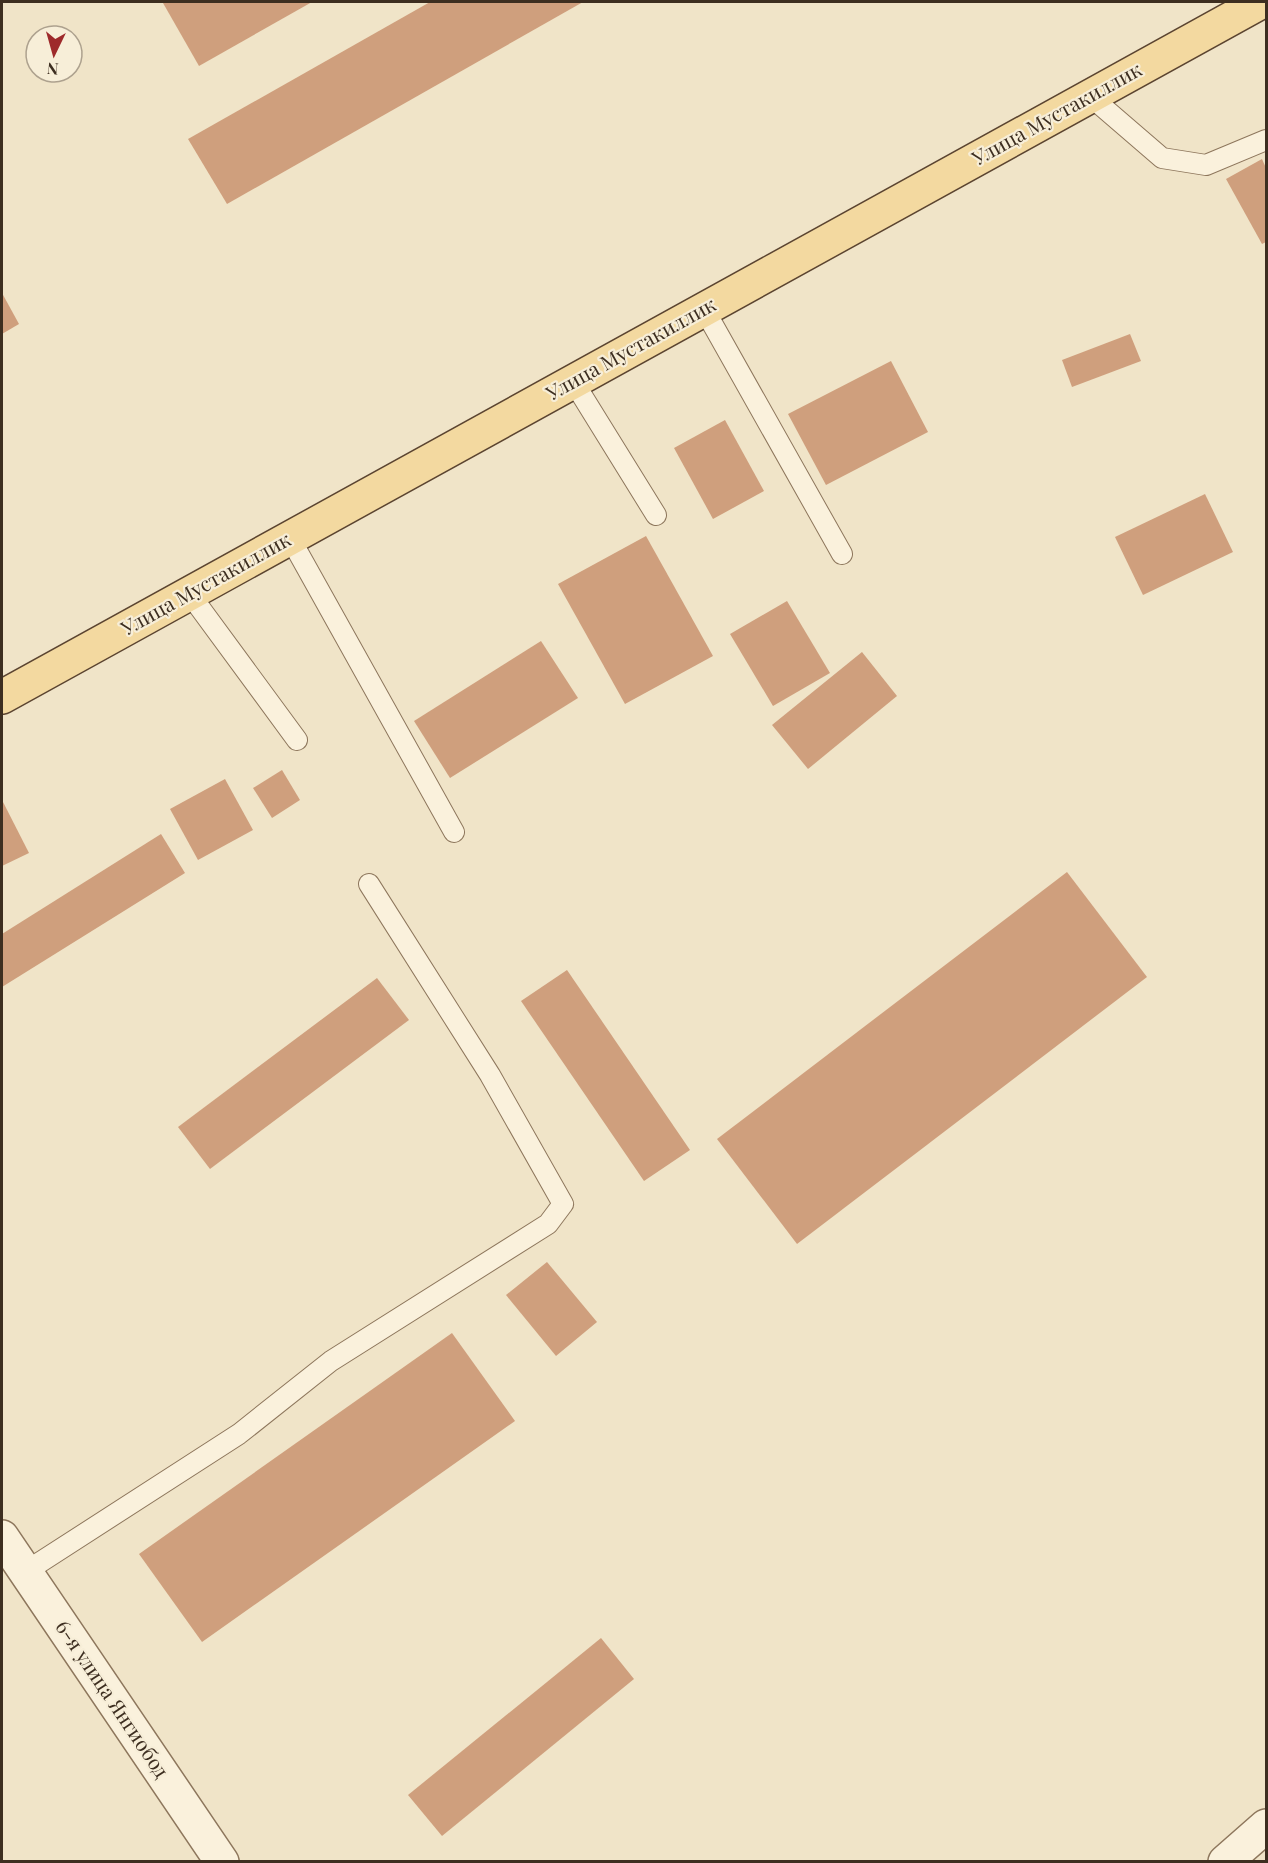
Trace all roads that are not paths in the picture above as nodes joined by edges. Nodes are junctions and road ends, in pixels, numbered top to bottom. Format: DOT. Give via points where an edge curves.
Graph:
graph roads {
  1 [pos="1261,2"];
  2 [pos="1090,96"];
  3 [pos="1266,140"];
  4 [pos="704,309"];
  5 [pos="573,381"];
  6 [pos="656,515"];
  7 [pos="290,538"];
  8 [pos="842,554"];
  9 [pos="189,593"];
  10 [pos="2,697"];
  11 [pos="297,740"];
  12 [pos="454,832"];
  13 [pos="369,884"];
  14 [pos="2,1537"];
  15 [pos="25,1572"];
  16 [pos="1266,1826"];
  17 [pos="222,1862"];
  18 [pos="1225,1862"];
  1 -- 2 [label="main road, Улица Мустакиллик"];
  2 -- 3 [label="lane" via="1162,158 1206,165"];
  2 -- 4 [label="main road, Улица Мустакиллик"];
  4 -- 5 [label="main road, Улица Мустакиллик"];
  4 -- 8 [label="lane"];
  5 -- 6 [label="lane"];
  5 -- 7 [label="main road, Улица Мустакиллик"];
  7 -- 9 [label="main road, Улица Мустакиллик"];
  7 -- 12 [label="lane"];
  9 -- 10 [label="main road, Улица Мустакиллик"];
  9 -- 11 [label="lane"];
  13 -- 15 [label="lane" via="490,1075 563,1204 548,1224 331,1361 239,1434"];
  14 -- 15 [label="street, 6-я улица Янгиобод"];
  15 -- 17 [label="street, 6-я улица Янгиобод"];
  16 -- 18 [label="street"];
}
